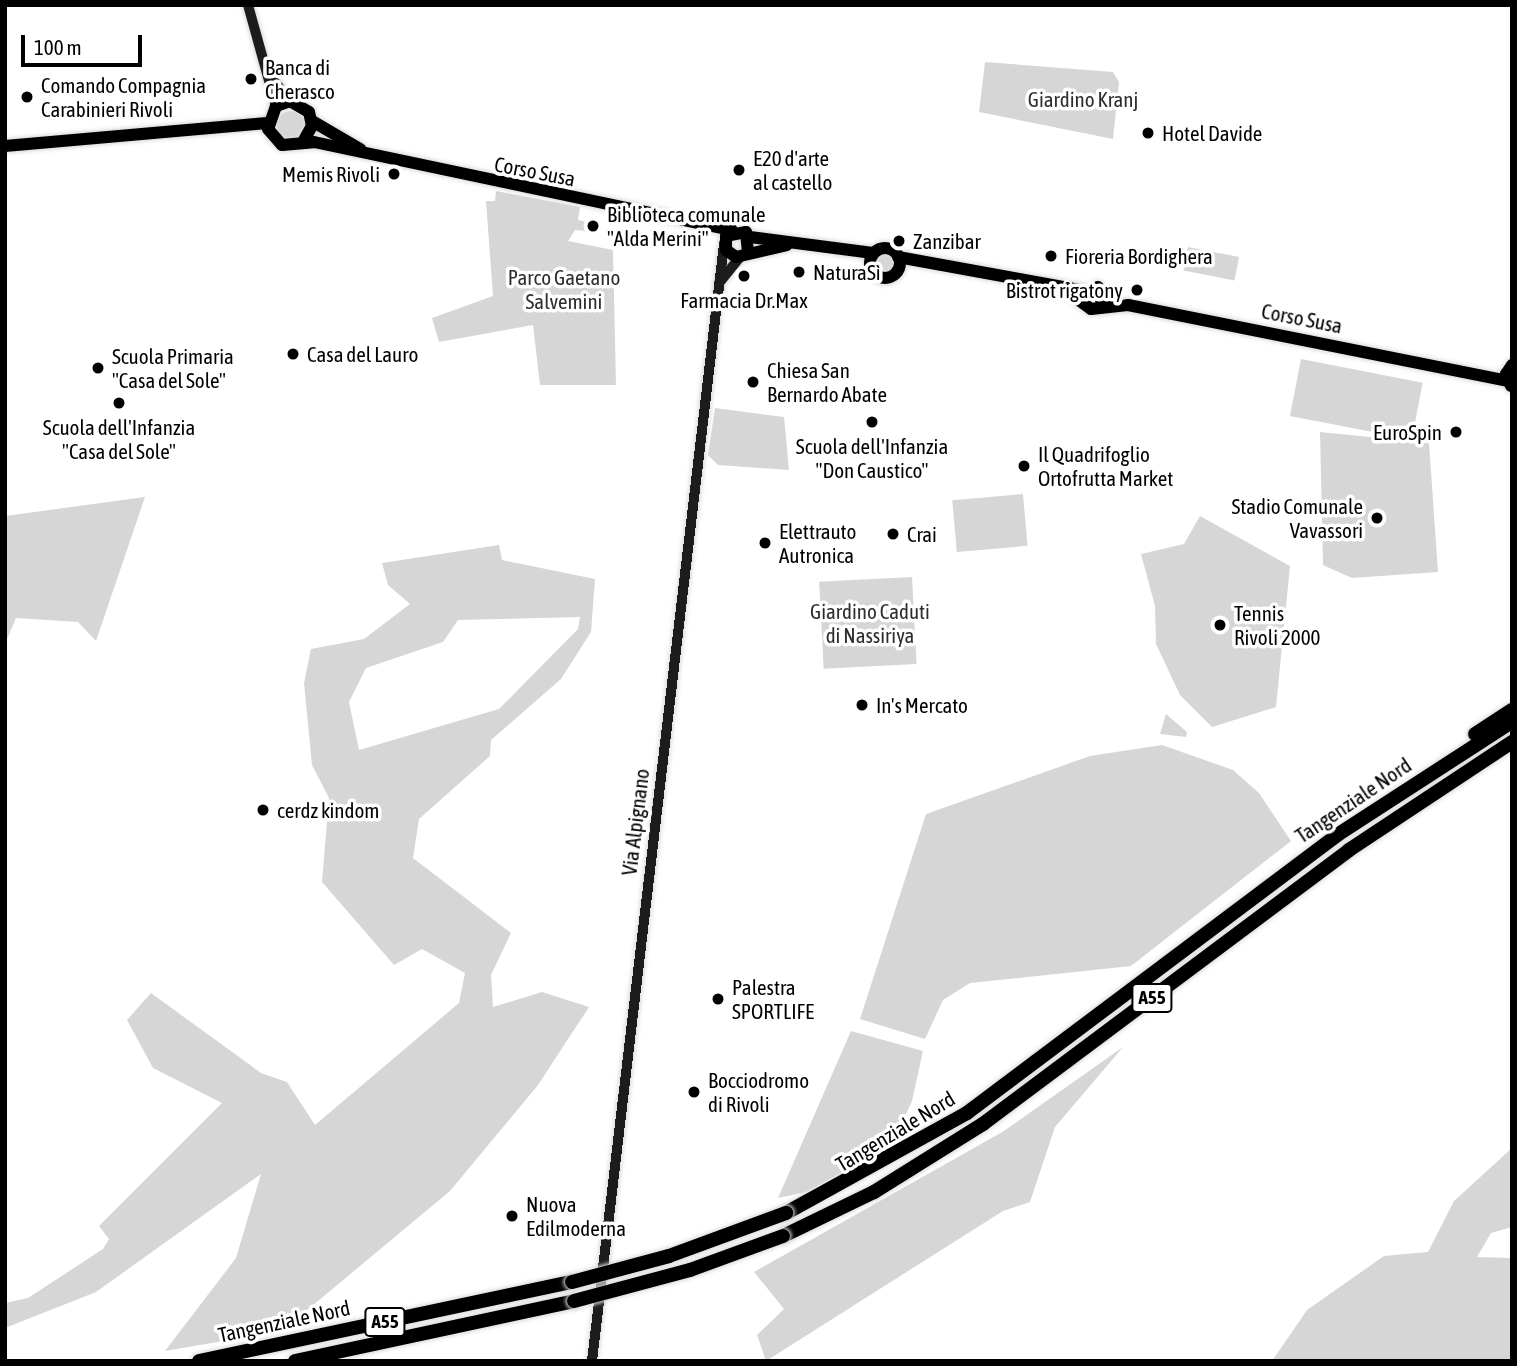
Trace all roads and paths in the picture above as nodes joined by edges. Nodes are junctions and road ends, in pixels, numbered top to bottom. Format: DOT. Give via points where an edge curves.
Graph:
graph roads {
  1 [pos="248,5"];
  2 [pos="271,77"];
  3 [pos="290,101"];
  4 [pos="276,106"];
  5 [pos="312,121"];
  6 [pos="267,123"];
  7 [pos="303,142"];
  8 [pos="5,146"];
  9 [pos="370,156"];
  10 [pos="750,237"];
  11 [pos="727,238"];
  12 [pos="787,246"];
  13 [pos="839,253"];
  14 [pos="873,253"];
  15 [pos="744,254"];
  16 [pos="898,257"];
  17 [pos="933,267"];
  18 [pos="871,270"];
  19 [pos="897,272"];
  20 [pos="716,288"];
  21 [pos="1084,296"];
  22 [pos="1103,300"];
  23 [pos="1510,375"];
  24 [pos="1512,710"];
  25 [pos="1512,722"];
  26 [pos="1512,742"];
  27 [pos="1457,756"];
  28 [pos="199,1361"];
  29 [pos="295,1361"];
  30 [pos="592,1361"];
  1 -- 2 [label="street"];
  2 -- 3 [label="street"];
  2 -- 4 [label="street"];
  3 -- 4 [label="main road"];
  3 -- 5 [label="main road" via="304,106"];
  4 -- 6 [label="main road"];
  5 -- 7 [label="main road"];
  5 -- 9 [label="main road"];
  6 -- 7 [label="main road" via="282,145"];
  6 -- 8 [label="main road"];
  7 -- 9 [label="main road, Corso Susa"];
  9 -- 11 [label="main road, Corso Susa" via="695,221"];
  10 -- 11 [label="main road, Corso Susa"];
  10 -- 12 [label="main road"];
  10 -- 15 [label="main road"];
  11 -- 15 [label="main road"];
  11 -- 20 [label="street, Via Alpignano"];
  12 -- 13 [label="main road"];
  12 -- 15 [label="main road"];
  13 -- 14 [label="main road"];
  13 -- 18 [label="main road"];
  14 -- 16 [label="main road" via="889,249"];
  14 -- 18 [label="main road"];
  15 -- 20 [label="street"];
  16 -- 17 [label="main road"];
  16 -- 19 [label="main road"];
  17 -- 19 [label="main road"];
  17 -- 21 [label="main road"];
  18 -- 19 [label="main road" via="884,278"];
  20 -- 30 [label="street, Via Alpignano"];
  21 -- 22 [label="main road" via="1094,287"];
  21 -- 22 [label="main road" via="1091,309"];
  22 -- 23 [label="main road, Corso Susa"];
  24 -- 27 [label="highway" via="1475,734"];
  25 -- 27 [label="highway, Tangenziale Nord / A55"];
  26 -- 29 [label="highway, Tangenziale Nord / A55, bridge" via="1349,850 983,1124 874,1192 783,1236 690,1270 574,1301"];
  27 -- 28 [label="highway, Tangenziale Nord / A55, bridge" via="1337,835 967,1113 855,1181 786,1213 669,1256 572,1282"];
}
